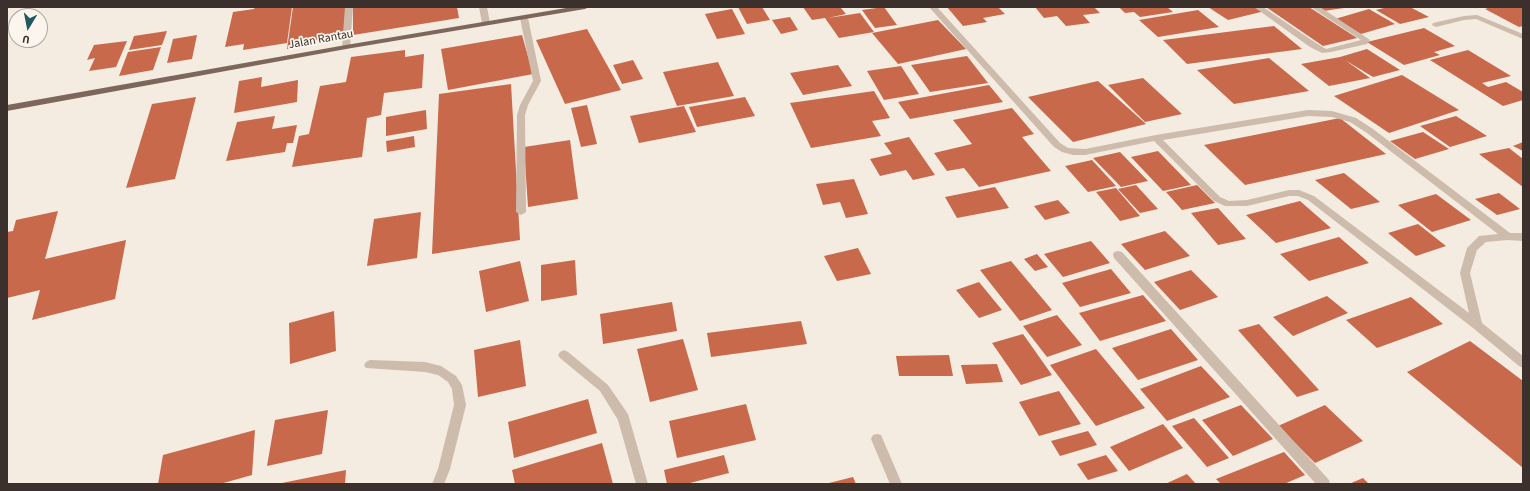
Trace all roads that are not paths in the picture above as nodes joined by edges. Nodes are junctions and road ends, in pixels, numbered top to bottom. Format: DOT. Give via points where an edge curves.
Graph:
graph roads {
  1 [pos="349,7"];
  2 [pos="483,7"];
  3 [pos="585,7"];
  4 [pos="933,7"];
  5 [pos="1258,7"];
  6 [pos="1314,7"];
  7 [pos="524,18"];
  8 [pos="486,23"];
  9 [pos="1436,25"];
  10 [pos="1523,37"];
  11 [pos="346,47"];
  12 [pos="7,108"];
  13 [pos="1156,138"];
  14 [pos="521,212"];
  15 [pos="1508,236"];
  16 [pos="1523,236"];
  17 [pos="1118,255"];
  18 [pos="1477,325"];
  19 [pos="564,355"];
  20 [pos="1523,363"];
  21 [pos="370,365"];
  22 [pos="877,439"];
  23 [pos="438,484"];
  24 [pos="642,484"];
  25 [pos="896,484"];
  26 [pos="1324,484"];
  1 -- 11 [label="street"];
  2 -- 8 [label="street"];
  3 -- 7 [label="main road, Jalan Rantau"];
  4 -- 13 [label="street" via="1061,147 1073,152 1085,152"];
  5 -- 6 [label="street" via="1324,51 1366,40"];
  7 -- 8 [label="main road, Jalan Rantau"];
  7 -- 14 [label="street" via="537,81 520,115"];
  8 -- 11 [label="main road, Jalan Rantau"];
  9 -- 10 [label="street" via="1477,17"];
  11 -- 12 [label="main road, Jalan Rantau"];
  13 -- 15 [label="street" via="1308,113 1332,114 1353,120 1370,131"];
  13 -- 18 [label="street" via="1217,199 1228,204 1247,203 1289,193 1299,193 1311,198"];
  15 -- 16 [label="street"];
  15 -- 18 [label="street" via="1483,239 1472,248 1465,273"];
  17 -- 26 [label="street"];
  18 -- 20 [label="street"];
  19 -- 24 [label="street" via="604,388 624,418"];
  21 -- 23 [label="street" via="425,367 441,371 452,379 458,388 460,405 444,470"];
  22 -- 25 [label="street"];
}
